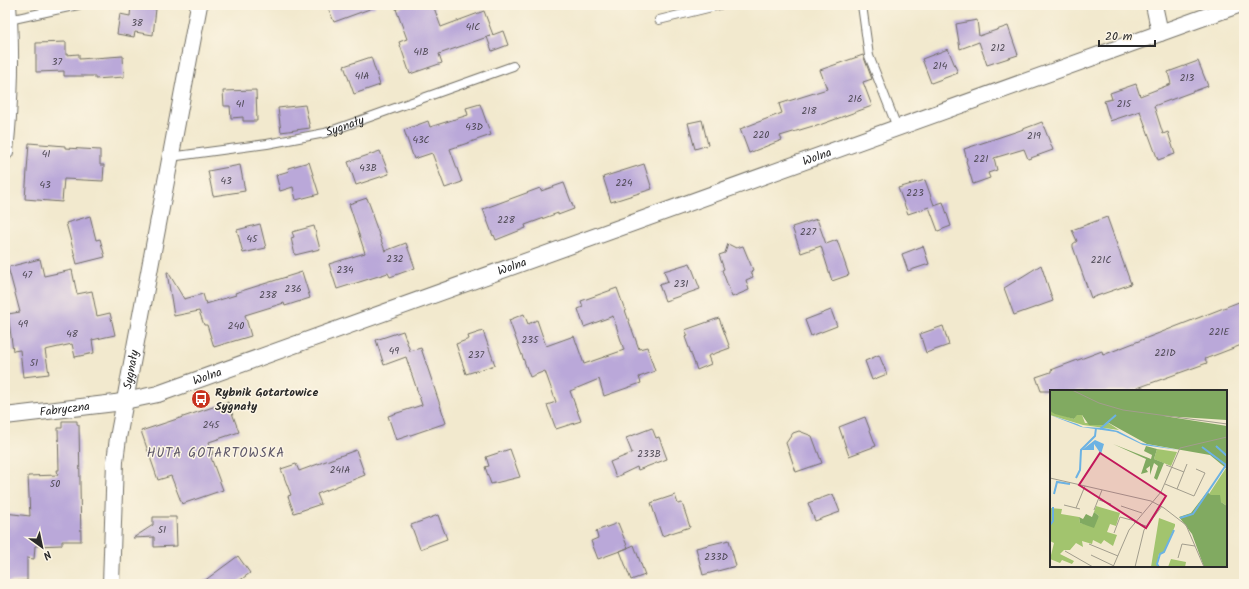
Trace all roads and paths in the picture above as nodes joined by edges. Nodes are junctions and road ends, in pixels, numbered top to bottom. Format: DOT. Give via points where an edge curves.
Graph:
graph roads {
  1 [pos="78,5"];
  2 [pos="199,5"];
  3 [pos="720,5"];
  4 [pos="862,5"];
  5 [pos="1154,5"];
  6 [pos="1238,5"];
  7 [pos="9,13"];
  8 [pos="659,20"];
  9 [pos="1160,33"];
  10 [pos="513,66"];
  11 [pos="897,127"];
  12 [pos="5,152"];
  13 [pos="170,157"];
  14 [pos="125,402"];
  15 [pos="5,416"];
  16 [pos="111,584"];
  1 -- 7 [label="lane"];
  2 -- 13 [label="street, Sygnały"];
  3 -- 8 [label="lane"];
  4 -- 11 [label="lane" via="869,56"];
  5 -- 9 [label="street"];
  6 -- 9 [label="street, Wolna"];
  7 -- 12 [label="street" via="11,66"];
  9 -- 11 [label="street, Wolna"];
  10 -- 13 [label="lane, Sygnały" via="325,133"];
  11 -- 14 [label="street, Wolna" via="164,392"];
  13 -- 14 [label="street, Sygnały"];
  14 -- 15 [label="street, Fabryczna"];
  14 -- 16 [label="street, Sygnały" via="115,461"];
}
